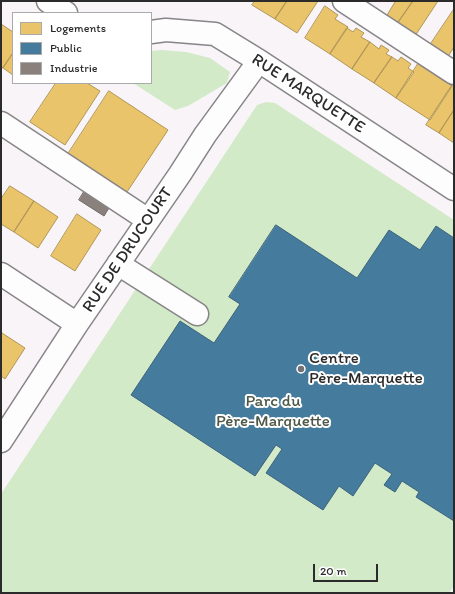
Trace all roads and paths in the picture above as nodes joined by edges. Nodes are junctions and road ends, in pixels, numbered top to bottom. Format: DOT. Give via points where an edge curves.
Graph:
graph roads {
  1 [pos="48,1"];
  2 [pos="344,1"];
  3 [pos="64,12"];
  4 [pos="152,32"];
  5 [pos="259,62"];
  6 [pos="454,73"];
  7 [pos="1,123"];
  8 [pos="454,189"];
  9 [pos="148,220"];
  10 [pos="118,264"];
  11 [pos="1,274"];
  12 [pos="197,314"];
  13 [pos="77,324"];
  14 [pos="3,433"];
  1 -- 3 [label="street"];
  2 -- 6 [label="street"];
  4 -- 5 [label="street, RUE MARQUETTE" via="166,30 215,34"];
  5 -- 8 [label="street, RUE MARQUETTE"];
  5 -- 9 [label="street, RUE DE DRUCOURT" via="205,135"];
  7 -- 9 [label="street"];
  9 -- 10 [label="street, RUE DE DRUCOURT"];
  10 -- 12 [label="street"];
  10 -- 13 [label="street, RUE DE DRUCOURT"];
  11 -- 13 [label="street"];
  13 -- 14 [label="street, RUE DE DRUCOURT"];
}
